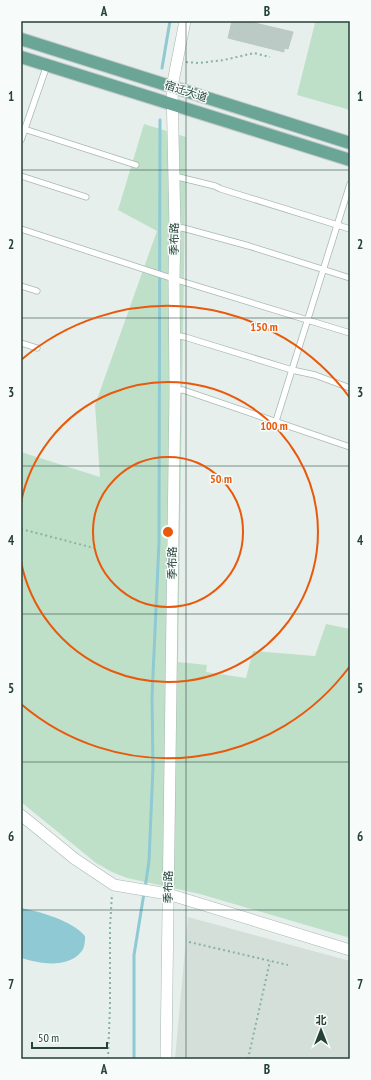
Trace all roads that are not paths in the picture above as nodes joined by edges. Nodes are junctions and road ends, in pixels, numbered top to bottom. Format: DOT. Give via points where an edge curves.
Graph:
graph roads {
  1 [pos="185,21"];
  2 [pos="21,40"];
  3 [pos="21,57"];
  4 [pos="47,65"];
  5 [pos="172,87"];
  6 [pos="173,105"];
  7 [pos="23,129"];
  8 [pos="21,140"];
  9 [pos="350,143"];
  10 [pos="350,160"];
  11 [pos="136,165"];
  12 [pos="21,176"];
  13 [pos="174,176"];
  14 [pos="350,184"];
  15 [pos="86,197"];
  16 [pos="337,225"];
  17 [pos="175,228"];
  18 [pos="21,229"];
  19 [pos="350,229"];
  20 [pos="324,269"];
  21 [pos="169,277"];
  22 [pos="350,278"];
  23 [pos="21,286"];
  24 [pos="37,291"];
  25 [pos="307,319"];
  26 [pos="350,333"];
  27 [pos="174,335"];
  28 [pos="21,343"];
  29 [pos="37,348"];
  30 [pos="292,370"];
  31 [pos="350,388"];
  32 [pos="175,390"];
  33 [pos="276,421"];
  34 [pos="350,447"];
  35 [pos="21,815"];
  36 [pos="168,894"];
  37 [pos="350,950"];
  38 [pos="166,1059"];
  1 -- 5 [label="street, 季布路"];
  2 -- 5 [label="main road, 宿迁大道"];
  3 -- 4 [label="main road, 宿迁大道"];
  4 -- 6 [label="main road, 宿迁大道"];
  4 -- 7 [label="lane"];
  5 -- 6 [label="street, 季布路"];
  5 -- 9 [label="main road, 宿迁大道"];
  6 -- 10 [label="main road, 宿迁大道"];
  6 -- 13 [label="street, 季布路"];
  7 -- 8 [label="lane"];
  7 -- 11 [label="lane"];
  12 -- 15 [label="lane"];
  13 -- 16 [label="lane" via="215,186"];
  13 -- 17 [label="street, 季布路"];
  14 -- 16 [label="lane"];
  16 -- 19 [label="lane"];
  16 -- 20 [label="lane"];
  17 -- 20 [label="lane" via="184,228"];
  17 -- 21 [label="street, 季布路"];
  18 -- 21 [label="lane"];
  20 -- 22 [label="lane"];
  20 -- 25 [label="lane"];
  21 -- 25 [label="lane"];
  21 -- 27 [label="street, 季布路"];
  23 -- 24 [label="lane"];
  25 -- 26 [label="lane"];
  25 -- 30 [label="lane"];
  27 -- 30 [label="lane"];
  27 -- 32 [label="street, 季布路"];
  28 -- 29 [label="lane"];
  30 -- 31 [label="lane" via="315,375"];
  30 -- 33 [label="lane"];
  32 -- 33 [label="lane" via="184,390"];
  32 -- 36 [label="street, 季布路"];
  33 -- 34 [label="lane"];
  35 -- 36 [label="street" via="75,859 114,885"];
  36 -- 37 [label="street"];
  36 -- 38 [label="street, 季布路"];
}
